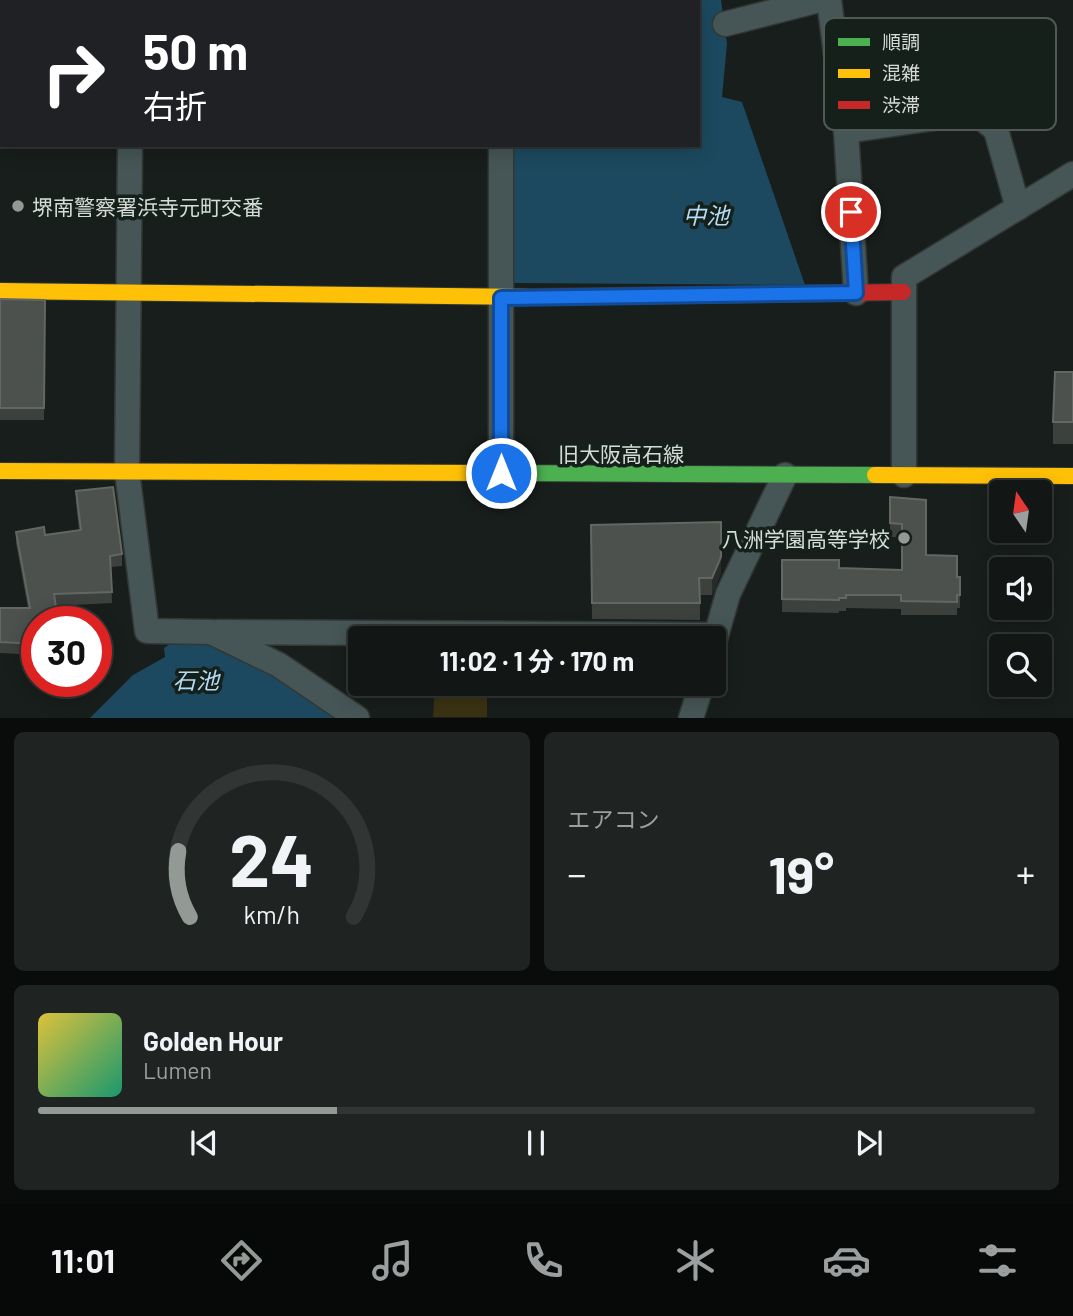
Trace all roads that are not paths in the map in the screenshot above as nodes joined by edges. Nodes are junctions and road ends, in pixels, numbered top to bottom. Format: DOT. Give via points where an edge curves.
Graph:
graph roads {
  1 [pos="819,0"];
  2 [pos="829,0"];
  3 [pos="831,18"];
  4 [pos="725,24"];
  5 [pos="853,130"];
  6 [pos="996,130"];
  7 [pos="846,131"];
  8 [pos="130,147"];
  9 [pos="501,147"];
  10 [pos="1073,174"];
  11 [pos="1018,208"];
  12 [pos="0,291"];
  13 [pos="129,292"];
  14 [pos="903,292"];
  15 [pos="856,293"];
  16 [pos="501,298"];
  17 [pos="0,471"];
  18 [pos="127,471"];
  19 [pos="501,473"];
  20 [pos="785,475"];
  21 [pos="904,475"];
  22 [pos="1073,476"];
  23 [pos="719,626"];
  24 [pos="211,632"];
  25 [pos="348,634"];
  26 [pos="698,696"];
  27 [pos="357,718"];
  28 [pos="691,718"];
  1 -- 4 [label="street"];
  2 -- 3 [label="street"];
  5 -- 7 [label="street"];
  6 -- 11 [label="street"];
  7 -- 15 [label="street"];
  8 -- 13 [label="street"];
  9 -- 16 [label="street"];
  10 -- 11 [label="street"];
  11 -- 14 [label="street" via="904,277"];
  12 -- 13 [label="main road"];
  13 -- 16 [label="main road"];
  13 -- 18 [label="street"];
  14 -- 15 [label="main road"];
  14 -- 21 [label="street"];
  15 -- 16 [label="main road"];
  16 -- 19 [label="street"];
  17 -- 18 [label="main road, 旧大阪高石線"];
  18 -- 19 [label="main road, 旧大阪高石線"];
  18 -- 24 [label="street" via="146,631"];
  19 -- 20 [label="main road, 旧大阪高石線"];
  20 -- 21 [label="main road, 旧大阪高石線"];
  20 -- 23 [label="street" via="728,594"];
  21 -- 22 [label="main road, 旧大阪高石線"];
  24 -- 25 [label="street"];
  24 -- 27 [label="street" via="279,665"];
  26 -- 28 [label="street"];
}
